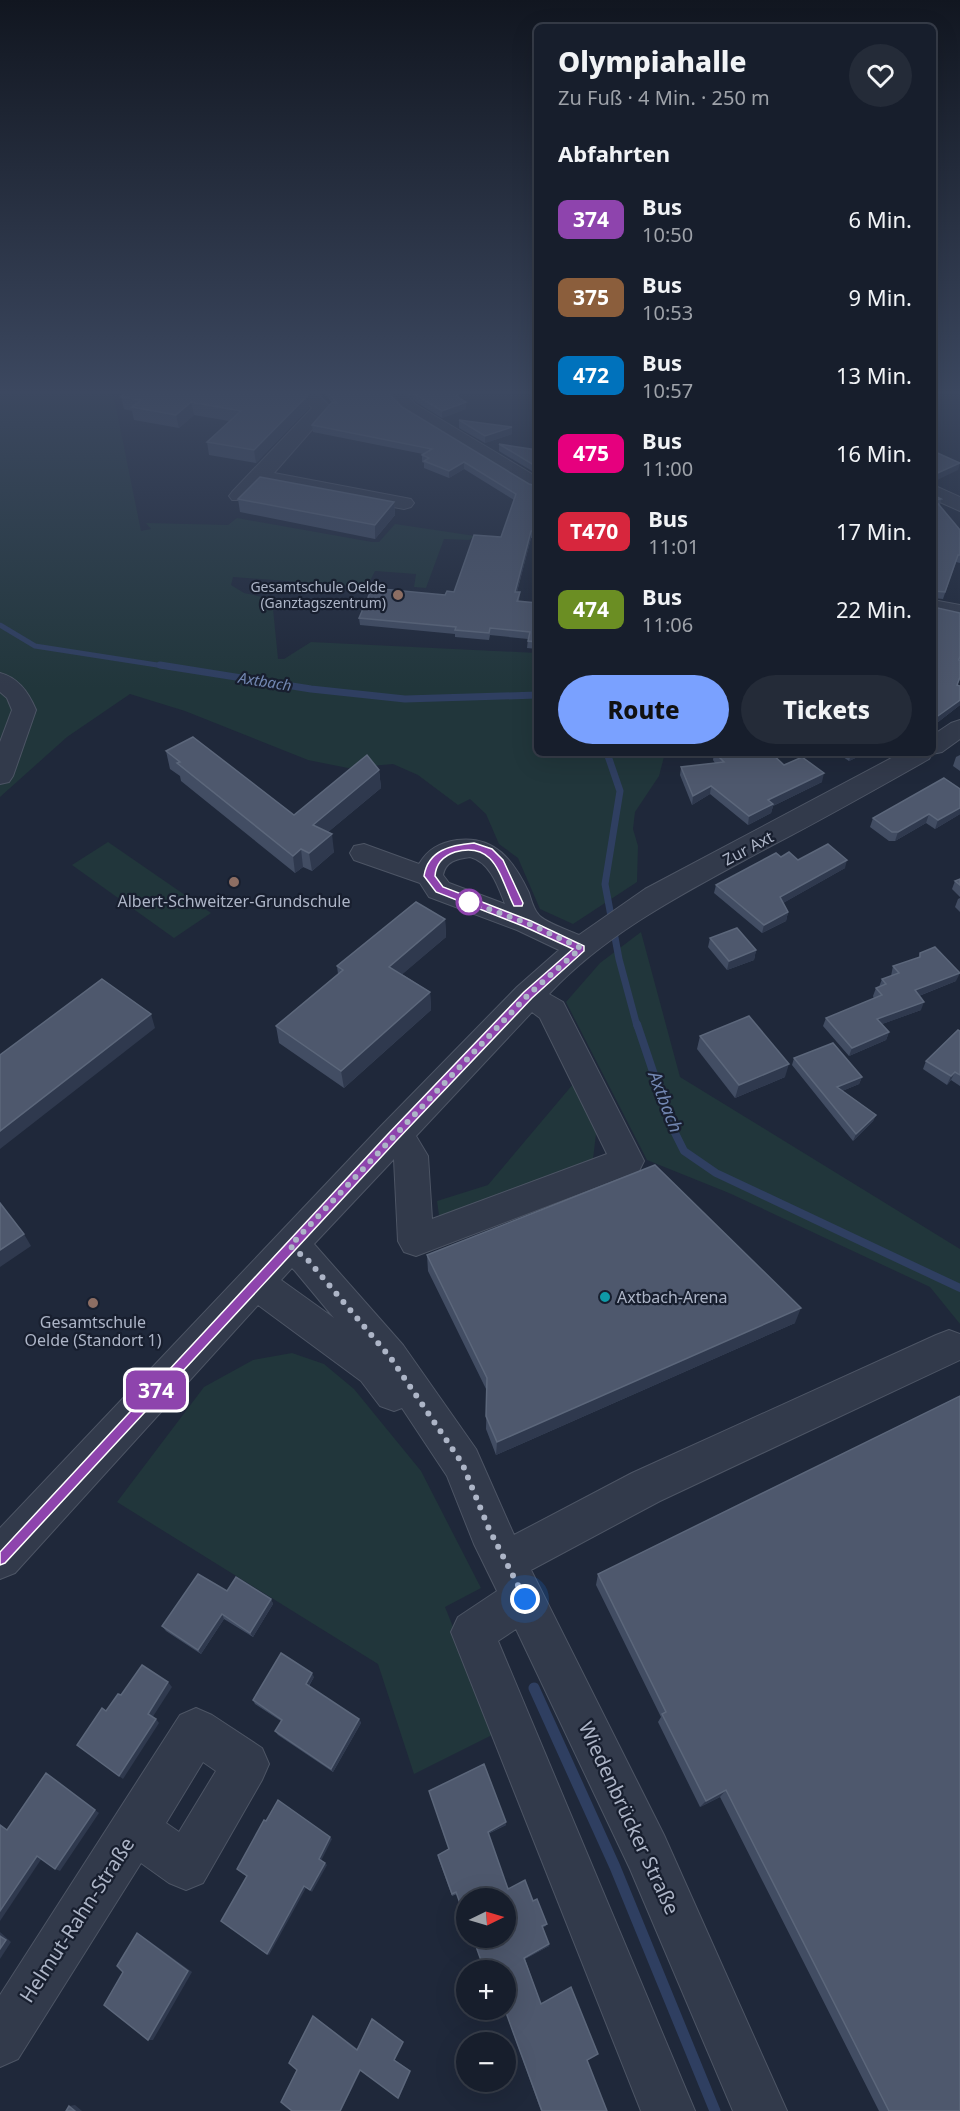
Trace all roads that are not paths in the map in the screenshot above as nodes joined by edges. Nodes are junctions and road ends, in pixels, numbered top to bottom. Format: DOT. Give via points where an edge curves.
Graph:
graph roads {
  1 [pos="244,492"];
  2 [pos="346,492"];
  3 [pos="936,493"];
  4 [pos="239,496"];
  5 [pos="404,502"];
  6 [pos="960,505"];
  7 [pos="936,608"];
  8 [pos="960,612"];
  9 [pos="0,680"];
  10 [pos="960,728"];
  11 [pos="936,744"];
  12 [pos="915,756"];
  13 [pos="0,776"];
  14 [pos="364,853"];
  15 [pos="429,876"];
  16 [pos="527,923"];
  17 [pos="591,941"];
  18 [pos="528,995"];
  19 [pos="392,1137"];
  20 [pos="290,1246"];
  21 [pos="256,1283"];
  22 [pos="949,1347"];
  23 [pos="0,1558"];
  24 [pos="506,1563"];
  25 [pos="135,1830"];
  26 [pos="0,2041"];
  27 [pos="668,2111"];
  28 [pos="760,2111"];
  1 -- 4 [label="street"];
  2 -- 5 [label="street"];
  3 -- 6 [label="street"];
  7 -- 8 [label="street"];
  9 -- 13 [label="street" via="18,695 24,710"];
  10 -- 11 [label="street"];
  12 -- 17 [label="street, Zur Axt" via="655,896"];
  14 -- 15 [label="street"];
  15 -- 16 [label="street" via="439,890"];
  15 -- 16 [label="street" via="430,867 446,852 474,847 488,851 500,862"];
  16 -- 17 [label="street"];
  17 -- 18 [label="street, Zur Axt"];
  18 -- 19 [label="street, Zur Axt"];
  18 -- 19 [label="street" via="552,1010 627,1161 416,1240 411,1156"];
  19 -- 20 [label="street, Zur Axt"];
  20 -- 21 [label="street, Zur Axt"];
  20 -- 24 [label="street, Wiedenbrücker Straße" via="308,1260 415,1392 462,1463"];
  21 -- 23 [label="street, Zur Axt"];
  21 -- 24 [label="street, Wiedenbrücker Straße" via="374,1368 415,1421"];
  22 -- 24 [label="street" via="646,1486"];
  24 -- 27 [label="street" via="473,1632"];
  24 -- 28 [label="street, Wiedenbrücker Straße" via="646,1852"];
  25 -- 26 [label="street, Helmut-Rahn-Straße"];
}
